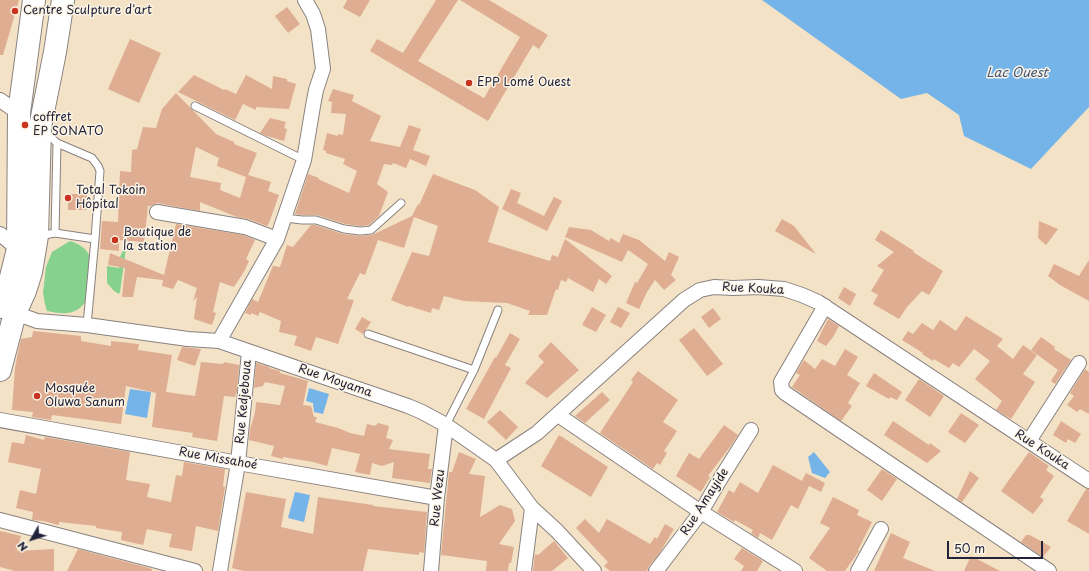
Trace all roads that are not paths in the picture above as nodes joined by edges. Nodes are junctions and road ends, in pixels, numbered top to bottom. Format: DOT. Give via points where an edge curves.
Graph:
graph roads {
  1 [pos="34,0"];
  2 [pos="63,0"];
  3 [pos="305,0"];
  4 [pos="0,100"];
  5 [pos="195,106"];
  6 [pos="19,113"];
  7 [pos="40,127"];
  8 [pos="57,142"];
  9 [pos="304,160"];
  10 [pos="401,203"];
  11 [pos="157,212"];
  12 [pos="284,218"];
  13 [pos="0,234"];
  14 [pos="46,235"];
  15 [pos="95,239"];
  16 [pos="277,239"];
  17 [pos="18,249"];
  18 [pos="825,306"];
  19 [pos="5,309"];
  20 [pos="498,310"];
  21 [pos="87,325"];
  22 [pos="368,334"];
  23 [pos="219,341"];
  24 [pos="249,352"];
  25 [pos="1079,364"];
  26 [pos="0,370"];
  27 [pos="474,370"];
  28 [pos="558,415"];
  29 [pos="0,420"];
  30 [pos="446,426"];
  31 [pos="751,430"];
  32 [pos="1029,441"];
  33 [pos="496,460"];
  34 [pos="238,463"];
  35 [pos="1089,481"];
  36 [pos="437,498"];
  37 [pos="532,508"];
  38 [pos="701,512"];
  39 [pos="0,520"];
  40 [pos="881,529"];
  41 [pos="195,571"];
  42 [pos="220,571"];
  43 [pos="431,571"];
  44 [pos="524,571"];
  45 [pos="594,571"];
  46 [pos="656,571"];
  47 [pos="796,571"];
  48 [pos="858,571"];
  49 [pos="1049,571"];
  1 -- 6 [label="highway"];
  2 -- 7 [label="highway"];
  3 -- 9 [label="street" via="318,29 323,69 316,90"];
  4 -- 6 [label="street"];
  5 -- 9 [label="lane"];
  6 -- 17 [label="highway"];
  7 -- 8 [label="lane"];
  7 -- 14 [label="highway"];
  8 -- 14 [label="lane"];
  8 -- 15 [label="lane" via="92,158 100,171"];
  9 -- 12 [label="street"];
  10 -- 12 [label="lane" via="371,230 344,229 316,220"];
  11 -- 16 [label="street" via="245,227"];
  12 -- 16 [label="street"];
  13 -- 17 [label="street"];
  14 -- 15 [label="lane"];
  14 -- 19 [label="highway" via="25,291"];
  15 -- 21 [label="lane"];
  16 -- 23 [label="street"];
  17 -- 19 [label="highway"];
  18 -- 28 [label="street, Rue Kouka" via="784,289 714,287 700,290 684,300"];
  18 -- 32 [label="street, Rue Kouka"];
  18 -- 49 [label="street" via="781,382 782,390"];
  19 -- 21 [label="street, Rue Moyama" via="37,322"];
  19 -- 26 [label="highway"];
  20 -- 27 [label="lane"];
  21 -- 23 [label="street, Rue Moyama"];
  22 -- 27 [label="lane"];
  23 -- 24 [label="street, Rue Moyama"];
  24 -- 30 [label="street, Rue Moyama" via="408,406"];
  24 -- 34 [label="street, Rue Kedjeboua"];
  25 -- 32 [label="street"];
  27 -- 30 [label="lane"];
  28 -- 33 [label="street, Rue Kouka" via="537,433"];
  28 -- 38 [label="street"];
  29 -- 34 [label="street, Rue Missahoé"];
  30 -- 33 [label="street, Rue Moyama"];
  30 -- 36 [label="street, Rue Wezu"];
  31 -- 38 [label="street, Rue Amayide"];
  32 -- 35 [label="street, Rue Kouka"];
  33 -- 37 [label="street, Rue Moyama"];
  34 -- 36 [label="street, Rue Missahoé"];
  34 -- 42 [label="street, Rue Kedjeboua"];
  36 -- 43 [label="street, Rue Wezu"];
  37 -- 44 [label="street"];
  37 -- 45 [label="street, Rue Moyama"];
  38 -- 46 [label="street, Rue Amayide"];
  38 -- 47 [label="street"];
  39 -- 41 [label="street"];
  40 -- 48 [label="street"];
}
